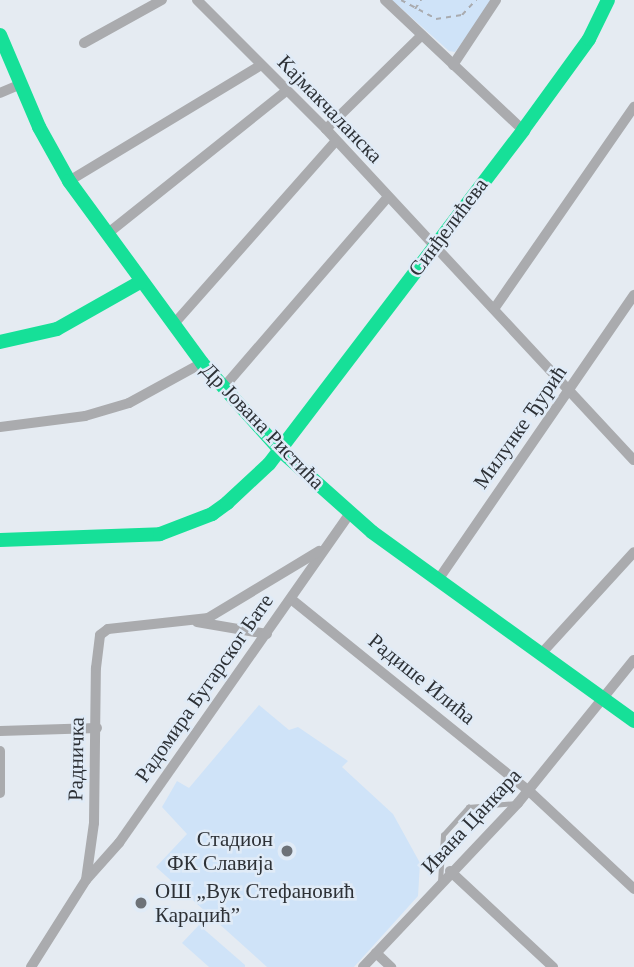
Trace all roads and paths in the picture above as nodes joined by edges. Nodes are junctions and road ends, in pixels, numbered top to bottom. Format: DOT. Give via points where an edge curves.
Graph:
graph roads {
  1 [pos="162,0"];
  2 [pos="197,0"];
  3 [pos="385,0"];
  4 [pos="401,0"];
  5 [pos="421,0"];
  6 [pos="476,0"];
  7 [pos="496,0"];
  8 [pos="608,0"];
  9 [pos="414,9"];
  10 [pos="0,35"];
  11 [pos="422,35"];
  12 [pos="84,43"];
  13 [pos="453,65"];
  14 [pos="260,66"];
  15 [pos="21,85"];
  16 [pos="286,91"];
  17 [pos="0,93"];
  18 [pos="634,107"];
  19 [pos="326,129"];
  20 [pos="523,130"];
  21 [pos="336,141"];
  22 [pos="69,181"];
  23 [pos="388,197"];
  24 [pos="107,234"];
  25 [pos="434,246"];
  26 [pos="141,282"];
  27 [pos="633,299"];
  28 [pos="494,309"];
  29 [pos="173,325"];
  30 [pos="0,342"];
  31 [pos="202,363"];
  32 [pos="223,388"];
  33 [pos="569,390"];
  34 [pos="0,427"];
  35 [pos="280,450"];
  36 [pos="634,460"];
  37 [pos="349,514"];
  38 [pos="0,540"];
  39 [pos="319,551"];
  40 [pos="634,552"];
  41 [pos="438,580"];
  42 [pos="290,599"];
  43 [pos="197,622"];
  44 [pos="267,634"];
  45 [pos="540,655"];
  46 [pos="634,660"];
  47 [pos="604,700"];
  48 [pos="634,720"];
  49 [pos="97,728"];
  50 [pos="0,731"];
  51 [pos="0,751"];
  52 [pos="528,790"];
  53 [pos="0,793"];
  54 [pos="518,803"];
  55 [pos="450,871"];
  56 [pos="86,880"];
  57 [pos="440,883"];
  58 [pos="634,888"];
  59 [pos="376,953"];
  60 [pos="31,967"];
  61 [pos="363,967"];
  62 [pos="391,967"];
  63 [pos="552,967"];
  1 -- 12 [label="street"];
  2 -- 14 [label="street, Кајмакчаланска"];
  3 -- 11 [label="street"];
  4 -- 9 [label="path"];
  5 -- 9 [label="path"];
  6 -- 9 [label="path" via="462,15 449,18 436,19"];
  7 -- 13 [label="street"];
  8 -- 20 [label="street, Синђелићева" via="589,39"];
  10 -- 15 [label="street, Др Јована Ристића"];
  11 -- 13 [label="street"];
  11 -- 19 [label="street"];
  13 -- 20 [label="street"];
  14 -- 16 [label="street, Кајмакчаланска"];
  14 -- 22 [label="street"];
  15 -- 17 [label="street"];
  15 -- 22 [label="street, Др Јована Ристића"];
  16 -- 19 [label="street, Кајмакчаланска"];
  16 -- 24 [label="street"];
  18 -- 28 [label="street"];
  19 -- 21 [label="street, Кајмакчаланска"];
  20 -- 25 [label="street, Синђелићева"];
  21 -- 23 [label="street, Кајмакчаланска"];
  21 -- 29 [label="street"];
  22 -- 24 [label="street, Др Јована Ристића"];
  23 -- 25 [label="street, Кајмакчаланска"];
  23 -- 32 [label="street"];
  24 -- 26 [label="street, Др Јована Ристића"];
  25 -- 28 [label="street, Кајмакчаланска"];
  25 -- 35 [label="street, Синђелићева"];
  26 -- 29 [label="street, Др Јована Ристића"];
  26 -- 30 [label="street" via="57,329"];
  27 -- 33 [label="street, Милунке Ђурић"];
  28 -- 33 [label="street, Кајмакчаланска"];
  29 -- 31 [label="street, Др Јована Ристића"];
  31 -- 32 [label="street, Др Јована Ристића"];
  31 -- 34 [label="street" via="129,403 85,416"];
  32 -- 35 [label="street, Др Јована Ристића"];
  33 -- 36 [label="street, Кајмакчаланска"];
  33 -- 41 [label="street, Милунке Ђурић"];
  35 -- 37 [label="street, Др Јована Ристића"];
  35 -- 38 [label="street, Синђелићева" via="227,503 180,528 127,538"];
  37 -- 39 [label="street, Радомира Бугарског Бате"];
  37 -- 41 [label="street, Др Јована Ристића"];
  39 -- 42 [label="street, Радомира Бугарског Бате"];
  39 -- 43 [label="street, Радничка"];
  40 -- 45 [label="street"];
  41 -- 45 [label="street, Др Јована Ристића"];
  42 -- 44 [label="street, Радомира Бугарског Бате"];
  42 -- 52 [label="street, Радише Илића"];
  43 -- 44 [label="street, Радничка"];
  43 -- 49 [label="street, Радничка" via="103,632 97,650"];
  44 -- 56 [label="street, Радомира Бугарског Бате" via="119,843"];
  45 -- 47 [label="street, Др Јована Ристића"];
  46 -- 47 [label="street, Ивана Цанкара"];
  47 -- 48 [label="street, Др Јована Ристића"];
  47 -- 52 [label="street, Ивана Цанкара"];
  49 -- 50 [label="street"];
  49 -- 56 [label="street, Радничка" via="94,823"];
  51 -- 53 [label="street"];
  52 -- 54 [label="street, Ивана Цанкара"];
  52 -- 58 [label="street, Радише Илића"];
  54 -- 55 [label="street, Ивана Цанкара"];
  54 -- 57 [label="lane" via="468,807 443,835"];
  55 -- 57 [label="street, Ивана Цанкара"];
  55 -- 63 [label="street"];
  56 -- 60 [label="street, Радничка"];
  57 -- 59 [label="street, Ивана Цанкара"];
  59 -- 61 [label="street, Ивана Цанкара"];
  59 -- 62 [label="street"];
}
